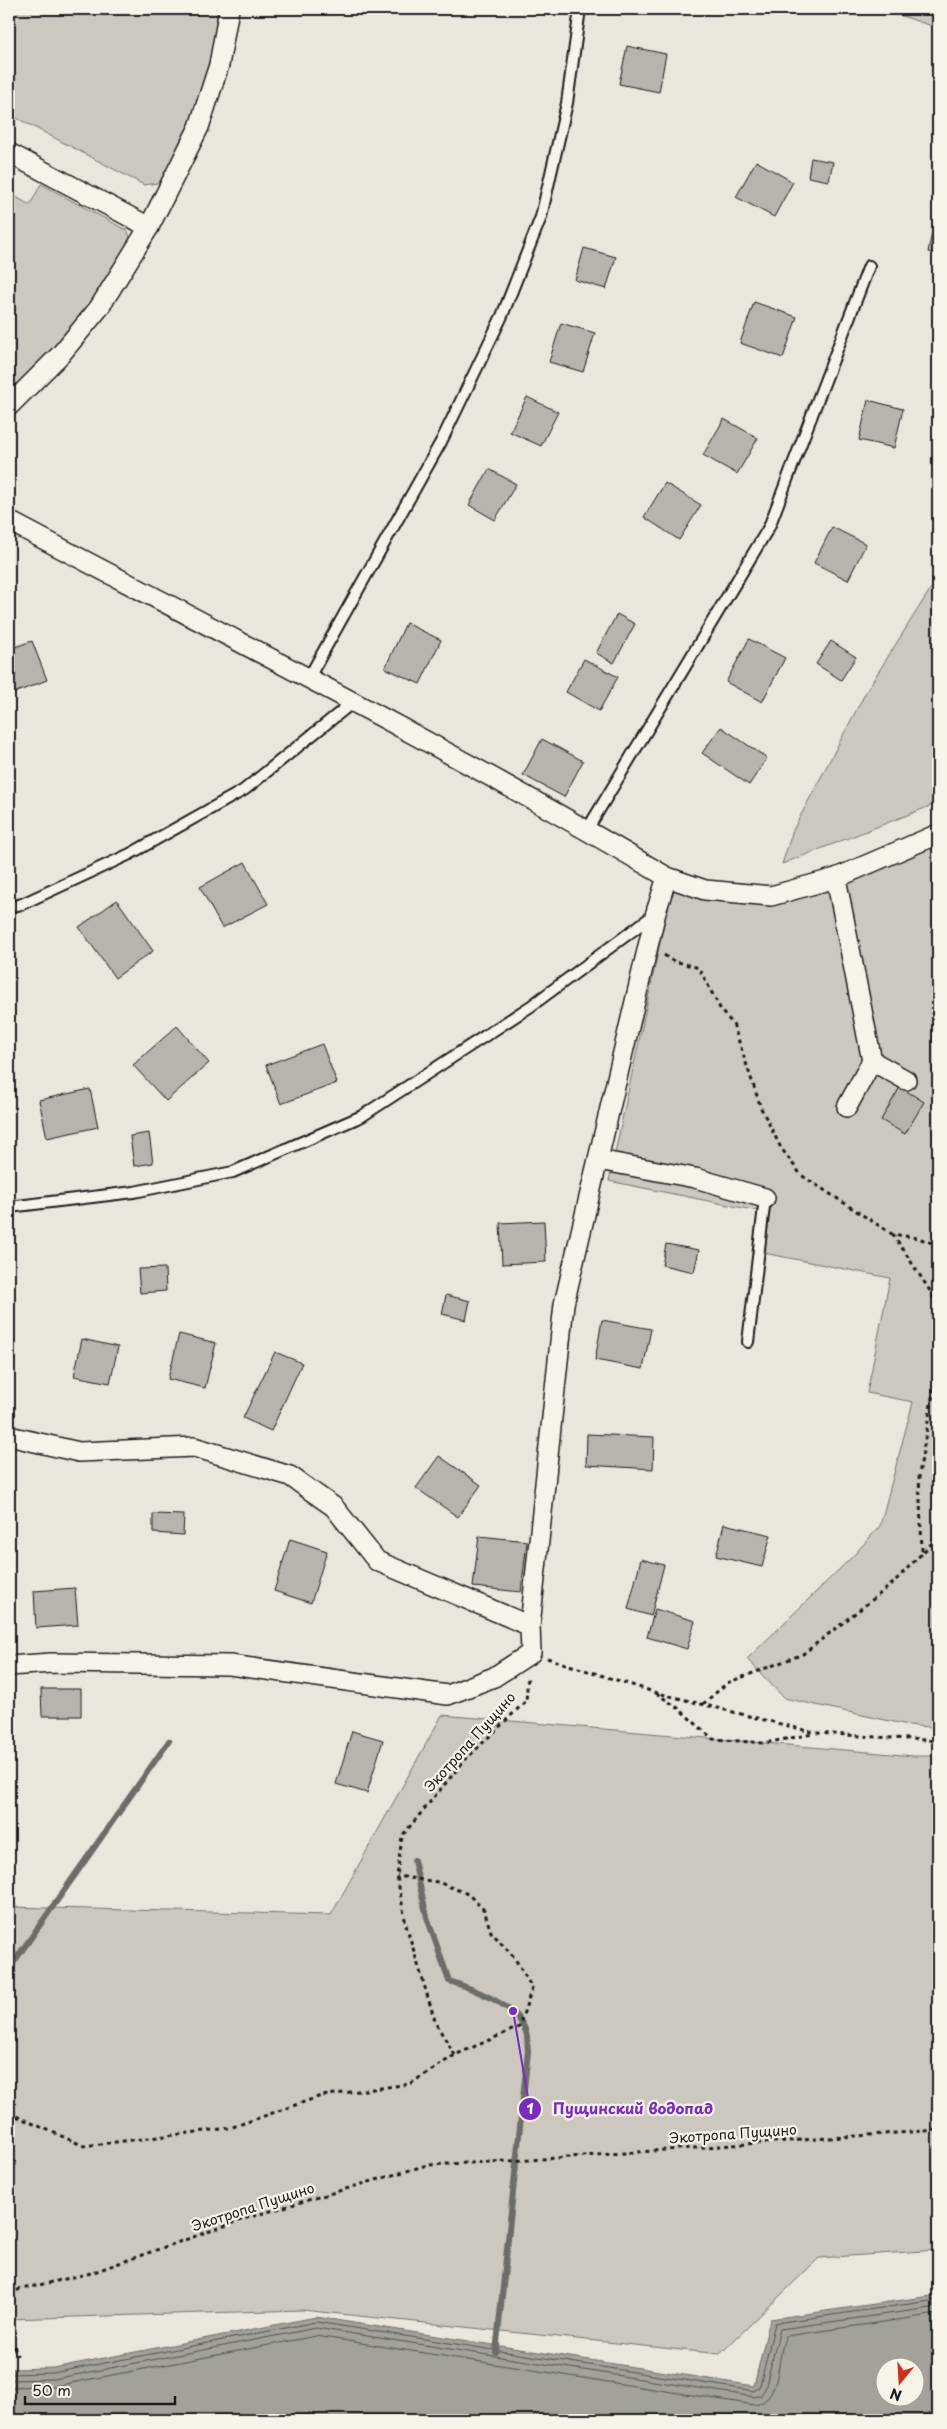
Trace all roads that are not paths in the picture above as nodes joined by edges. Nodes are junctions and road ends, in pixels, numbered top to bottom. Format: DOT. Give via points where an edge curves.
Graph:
graph roads {
  1 [pos="229,9"];
  2 [pos="580,9"];
  3 [pos="9,153"];
  4 [pos="150,227"];
  5 [pos="869,266"];
  6 [pos="9,406"];
  7 [pos="9,521"];
  8 [pos="308,679"];
  9 [pos="353,702"];
  10 [pos="587,830"];
  11 [pos="938,834"];
  12 [pos="667,877"];
  13 [pos="836,878"];
  14 [pos="9,906"];
  15 [pos="656,912"];
  16 [pos="872,1061"];
  17 [pos="906,1080"];
  18 [pos="847,1107"];
  19 [pos="598,1160"];
  20 [pos="765,1198"];
  21 [pos="9,1207"];
  22 [pos="748,1342"];
  23 [pos="9,1436"];
  24 [pos="530,1626"];
  25 [pos="9,1666"];
  1 -- 4 [label="street" via="219,65 199,127"];
  2 -- 8 [label="lane" via="567,103 541,217 502,316 440,442"];
  3 -- 4 [label="street"];
  4 -- 6 [label="street" via="99,308"];
  5 -- 10 [label="lane" via="770,527"];
  7 -- 8 [label="street"];
  8 -- 9 [label="street"];
  9 -- 10 [label="street"];
  9 -- 14 [label="lane" via="244,790 130,854 22,904"];
  10 -- 12 [label="street"];
  11 -- 13 [label="street"];
  12 -- 13 [label="street" via="705,890 771,896"];
  12 -- 15 [label="street"];
  13 -- 16 [label="street"];
  15 -- 19 [label="street"];
  15 -- 21 [label="lane" via="531,1006 362,1116 232,1172 134,1192"];
  16 -- 17 [label="street"];
  16 -- 18 [label="street"];
  19 -- 20 [label="street" via="695,1178"];
  19 -- 24 [label="street" via="564,1304"];
  20 -- 22 [label="lane"];
  23 -- 24 [label="street" via="79,1452 194,1447 290,1476 334,1507 377,1561"];
  24 -- 25 [label="street" via="530,1653 494,1677 448,1695 230,1664 51,1662"];
}
